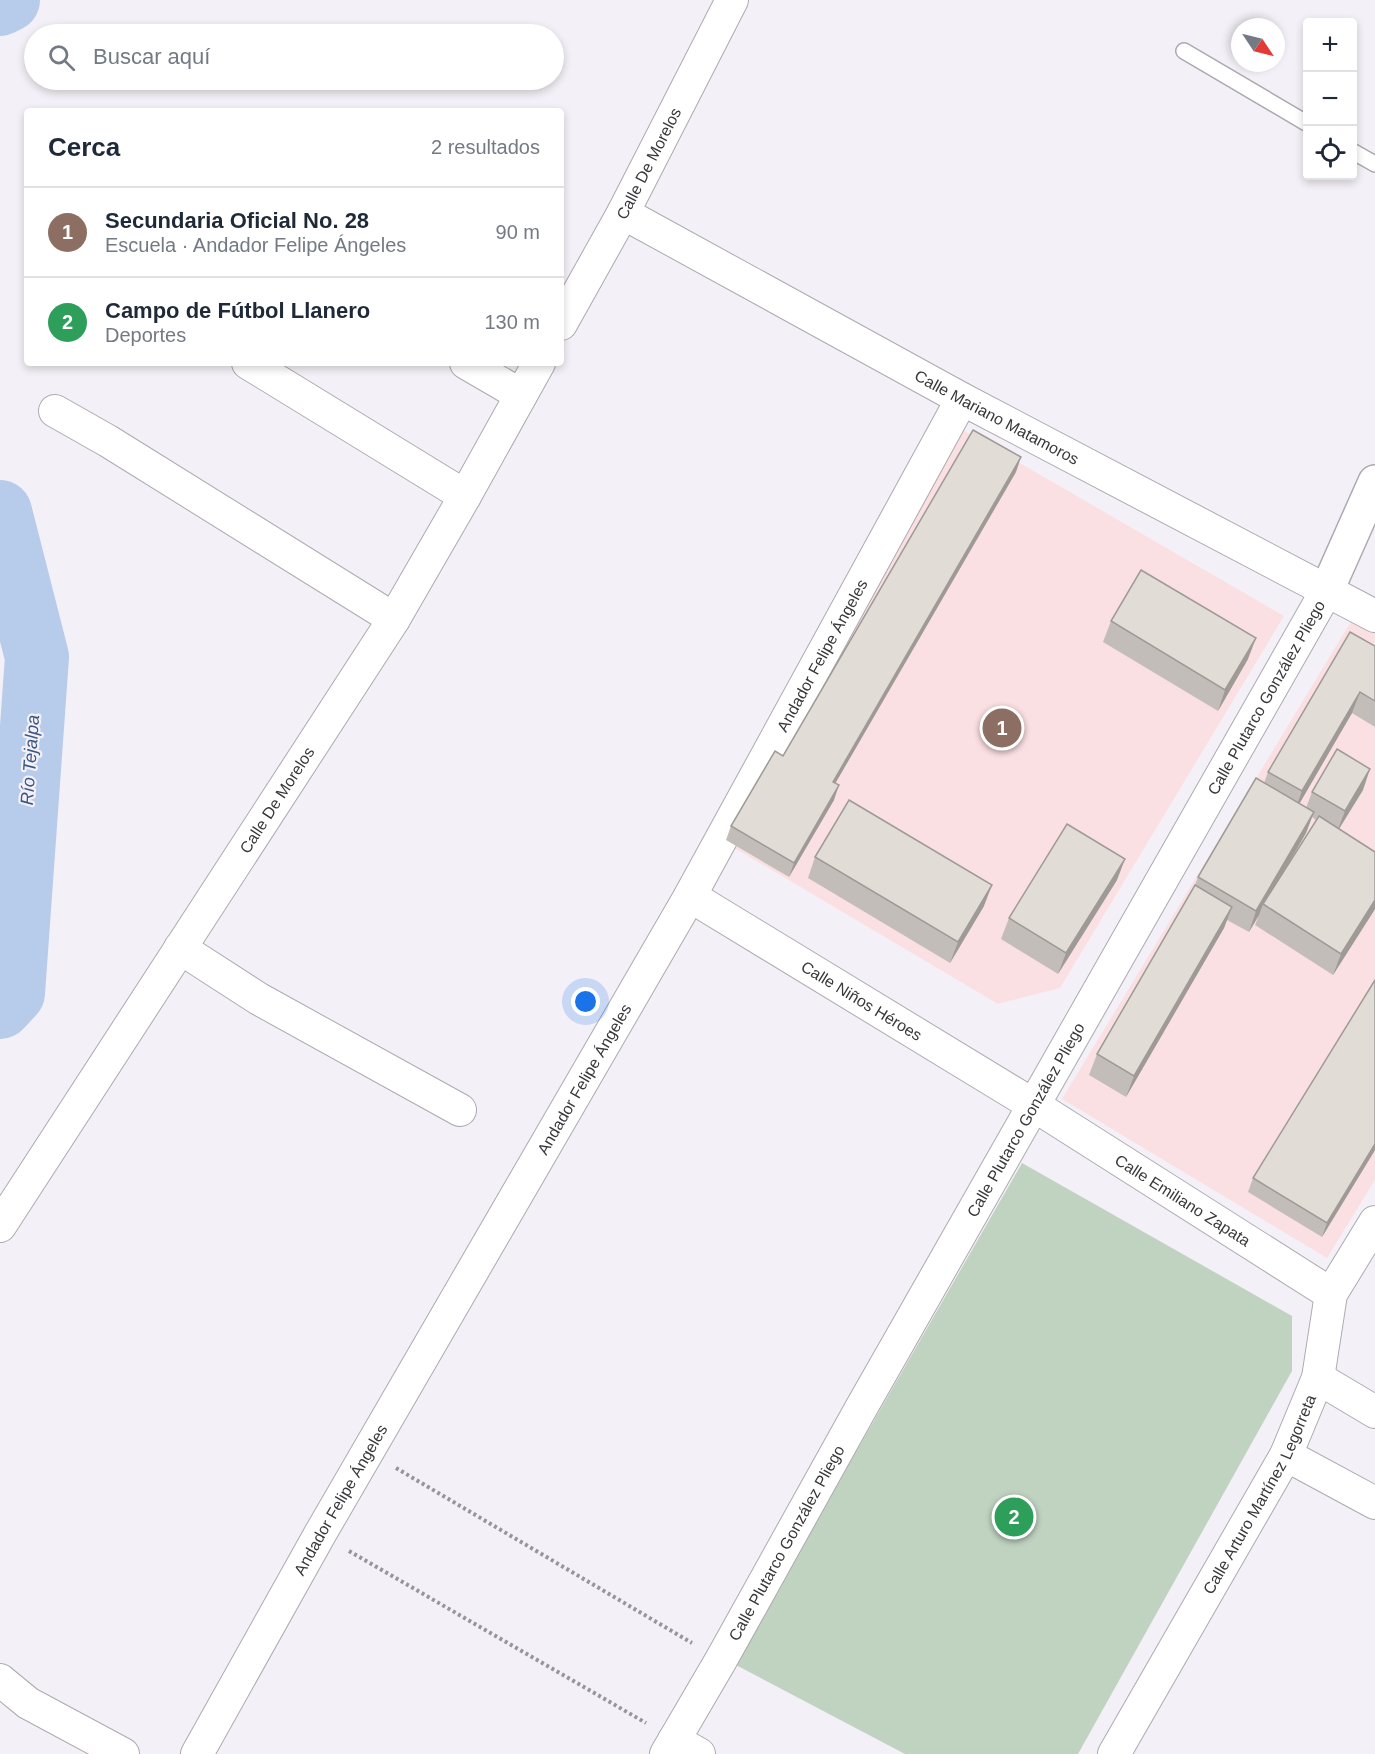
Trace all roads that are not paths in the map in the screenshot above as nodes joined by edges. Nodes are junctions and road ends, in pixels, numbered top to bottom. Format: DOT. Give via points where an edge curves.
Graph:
graph roads {
  1 [pos="732,0"];
  2 [pos="1184,51"];
  3 [pos="1303,121"];
  4 [pos="1357,153"];
  5 [pos="1375,164"];
  6 [pos="623,213"];
  7 [pos="564,319"];
  8 [pos="253,366"];
  9 [pos="471,366"];
  10 [pos="537,366"];
  11 [pos="521,395"];
  12 [pos="962,399"];
  13 [pos="55,411"];
  14 [pos="1375,482"];
  15 [pos="465,496"];
  16 [pos="1327,590"];
  17 [pos="1375,616"];
  18 [pos="394,619"];
  19 [pos="690,896"];
  20 [pos="180,948"];
  21 [pos="1035,1106"];
  22 [pos="460,1110"];
  23 [pos="1375,1222"];
  24 [pos="0,1226"];
  25 [pos="1331,1293"];
  26 [pos="1318,1378"];
  27 [pos="1375,1412"];
  28 [pos="1286,1455"];
  29 [pos="1375,1503"];
  30 [pos="0,1680"];
  31 [pos="680,1749"];
  32 [pos="123,1754"];
  33 [pos="197,1754"];
  34 [pos="1114,1754"];
  1 -- 6 [label="street, Calle De Morelos"];
  2 -- 3 [label="lane"];
  4 -- 5 [label="lane"];
  6 -- 7 [label="street, Calle De Morelos"];
  6 -- 12 [label="street, Calle Mariano Matamoros"];
  8 -- 15 [label="street"];
  9 -- 11 [label="street"];
  10 -- 11 [label="street, Calle De Morelos"];
  11 -- 15 [label="street, Calle De Morelos"];
  12 -- 16 [label="street, Calle Mariano Matamoros"];
  12 -- 19 [label="street, Andador Felipe Ángeles"];
  13 -- 18 [label="street"];
  14 -- 16 [label="street, Calle Plutarco González Pliego"];
  15 -- 18 [label="street, Calle De Morelos"];
  16 -- 17 [label="street, Calle Mariano Matamoros"];
  16 -- 21 [label="street, Calle Plutarco González Pliego"];
  18 -- 20 [label="street, Calle De Morelos"];
  19 -- 21 [label="street, Calle Niños Héroes"];
  19 -- 33 [label="street, Andador Felipe Ángeles"];
  20 -- 22 [label="street" via="259,999"];
  20 -- 24 [label="street, Calle De Morelos"];
  21 -- 25 [label="street, Calle Emiliano Zapata"];
  21 -- 31 [label="street, Calle Plutarco González Pliego" via="721,1660"];
  23 -- 25 [label="street, Calle Arturo Martínez Legorreta"];
  25 -- 26 [label="street, Calle Arturo Martínez Legorreta"];
  26 -- 27 [label="street"];
  26 -- 28 [label="street, Calle Arturo Martínez Legorreta"];
  28 -- 29 [label="street"];
  28 -- 34 [label="street, Calle Arturo Martínez Legorreta"];
  30 -- 32 [label="street" via="28,1703"];
}
